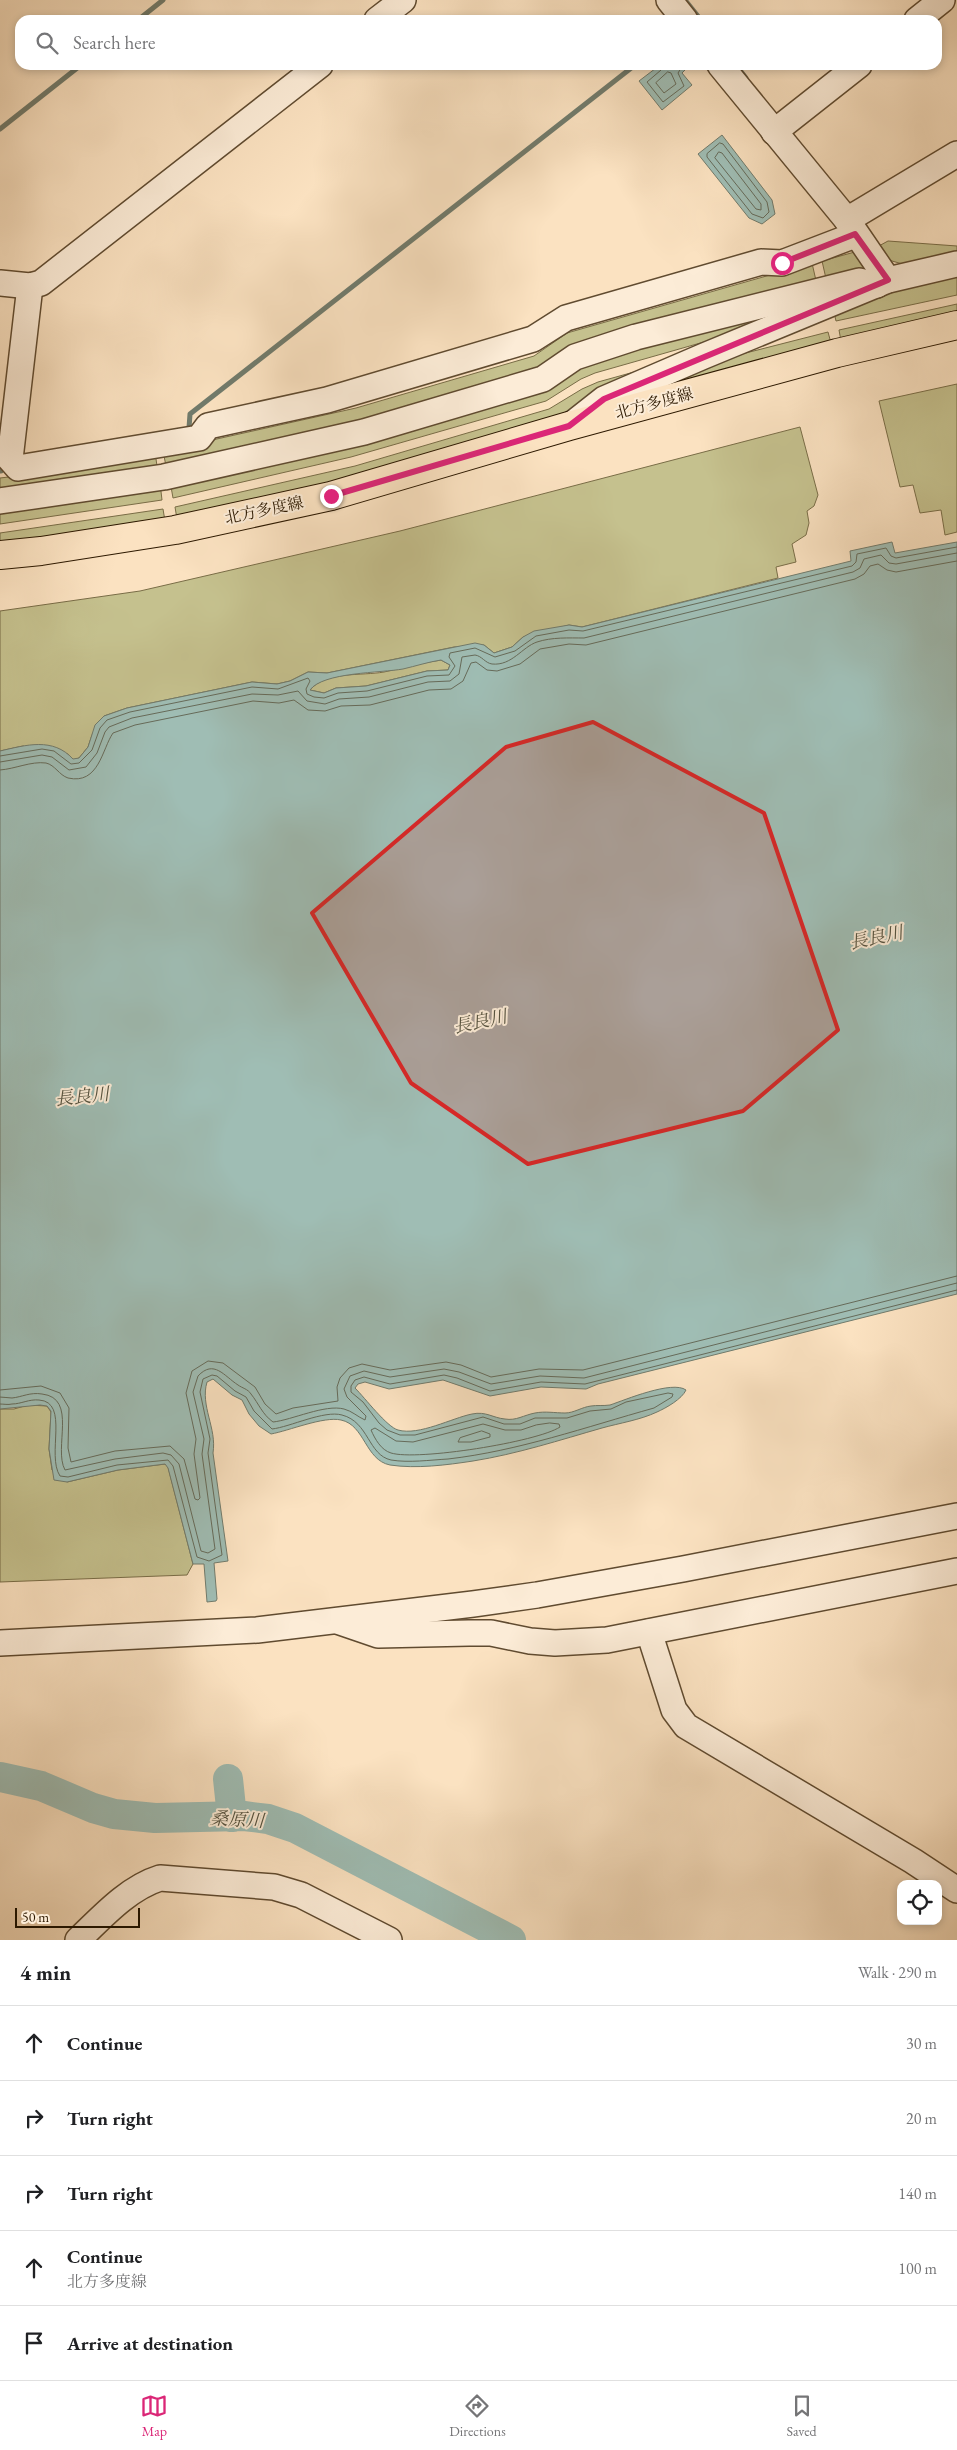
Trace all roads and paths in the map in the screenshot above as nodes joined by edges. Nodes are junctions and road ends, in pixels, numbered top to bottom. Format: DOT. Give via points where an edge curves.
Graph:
graph roads {
  1 [pos="403,0"];
  2 [pos="669,0"];
  3 [pos="942,0"];
  4 [pos="384,15"];
  5 [pos="681,15"];
  6 [pos="923,15"];
  7 [pos="314,70"];
  8 [pos="724,70"];
  9 [pos="853,70"];
  10 [pos="774,132"];
  11 [pos="957,154"];
  12 [pos="851,228"];
  13 [pos="957,264"];
  14 [pos="882,282"];
  15 [pos="0,283"];
  16 [pos="30,286"];
  17 [pos="957,325"];
  18 [pos="569,426"];
  19 [pos="0,501"];
  20 [pos="0,555"];
  21 [pos="957,1516"];
  22 [pos="957,1571"];
  23 [pos="333,1620"];
  24 [pos="649,1632"];
  25 [pos="0,1643"];
  26 [pos="957,1890"];
  27 [pos="78,1940"];
  28 [pos="390,1940"];
  1 -- 4 [label="street"];
  2 -- 5 [label="street"];
  3 -- 6 [label="street"];
  7 -- 16 [label="street" via="41,283"];
  8 -- 10 [label="street"];
  9 -- 10 [label="street"];
  10 -- 12 [label="street"];
  11 -- 12 [label="street"];
  12 -- 14 [label="street"];
  12 -- 16 [label="street" via="782,263 761,262 566,318 534,339 327,400 208,426 199,438 18,468 10,459"];
  13 -- 14 [label="street"];
  14 -- 18 [label="street" via="604,399"];
  14 -- 19 [label="street" via="859,281 636,337 574,358 543,379 364,432 164,477"];
  15 -- 16 [label="street"];
  17 -- 18 [label="main road, 北方多度線" via="837,353"];
  18 -- 20 [label="main road, 北方多度線" via="331,496 175,530"];
  21 -- 23 [label="street" via="537,1595"];
  22 -- 24 [label="street"];
  23 -- 24 [label="street" via="378,1635 484,1633 555,1643 607,1640"];
  23 -- 25 [label="street" via="258,1630"];
  24 -- 26 [label="street" via="674,1710 686,1726"];
  27 -- 28 [label="street" via="144,1883 160,1878 274,1887 301,1895"];
}
